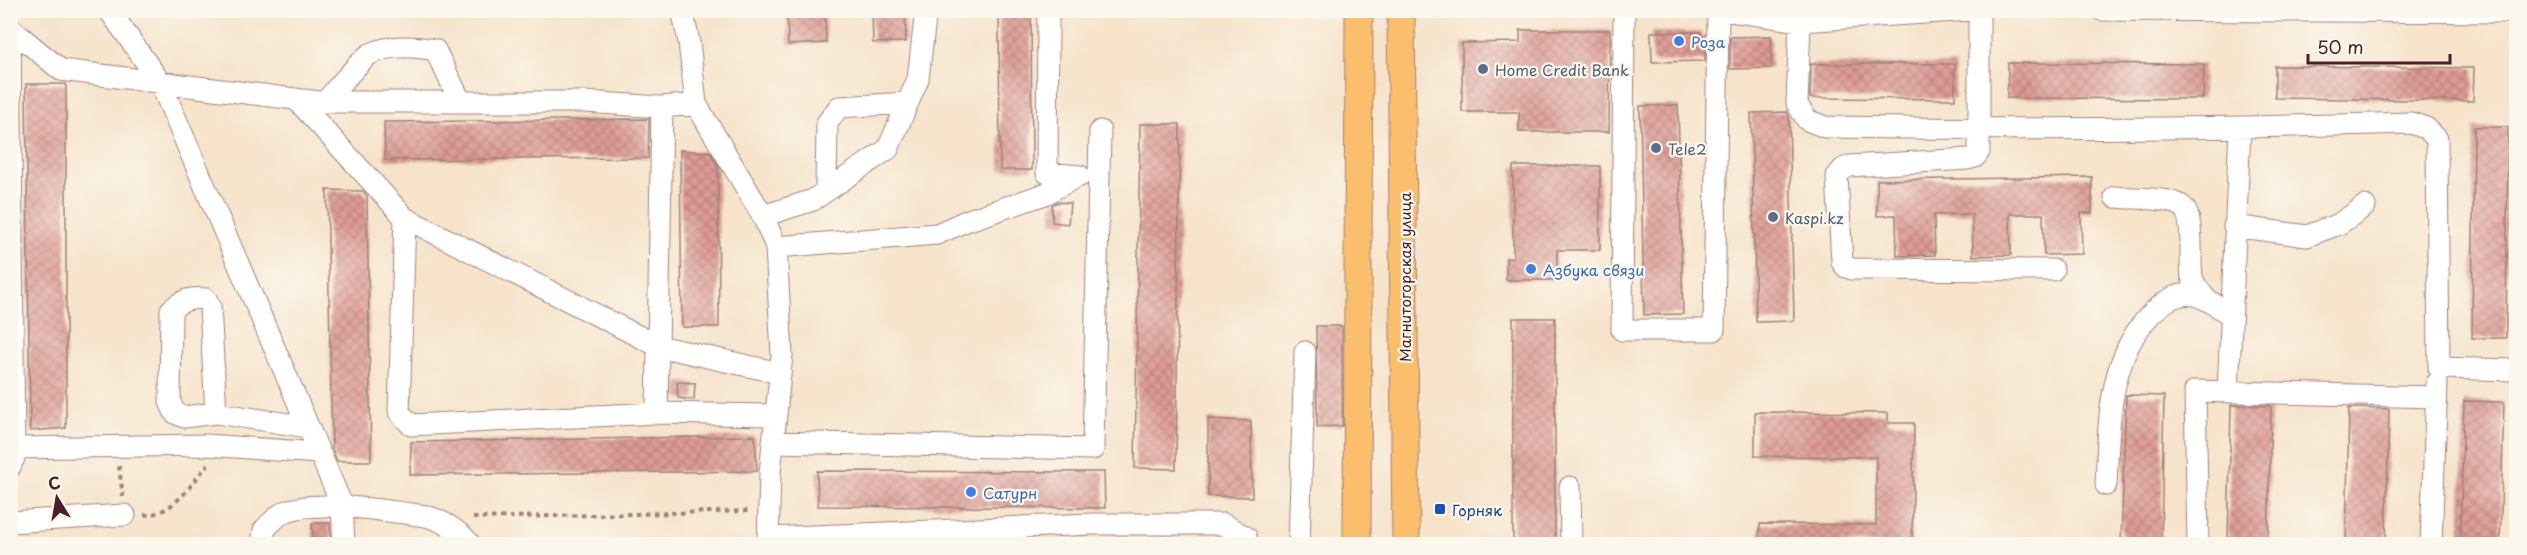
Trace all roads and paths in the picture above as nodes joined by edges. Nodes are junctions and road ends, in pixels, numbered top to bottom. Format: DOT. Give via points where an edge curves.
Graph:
graph roads {
  1 [pos="109,10"];
  2 [pos="682,10"];
  3 [pos="927,10"];
  4 [pos="1359,10"];
  5 [pos="1401,10"];
  6 [pos="1624,10"];
  7 [pos="1718,10"];
  8 [pos="1724,10"];
  9 [pos="1971,10"];
  10 [pos="1979,10"];
  11 [pos="2102,10"];
  12 [pos="2517,12"];
  13 [pos="1048,17"];
  14 [pos="1800,21"];
  15 [pos="11,30"];
  16 [pos="160,82"];
  17 [pos="296,99"];
  18 [pos="325,102"];
  19 [pos="461,102"];
  20 [pos="907,103"];
  21 [pos="696,104"];
  22 [pos="662,107"];
  23 [pos="2240,129"];
  24 [pos="1980,130"];
  25 [pos="1100,131"];
  26 [pos="11,168"];
  27 [pos="1089,177"];
  28 [pos="826,191"];
  29 [pos="2115,197"];
  30 [pos="2365,206"];
  31 [pos="763,216"];
  32 [pos="405,218"];
  33 [pos="2234,226"];
  34 [pos="776,247"];
  35 [pos="2053,270"];
  36 [pos="2207,300"];
  37 [pos="2231,315"];
  38 [pos="658,346"];
  39 [pos="1305,352"];
  40 [pos="2439,368"];
  41 [pos="2517,370"];
  42 [pos="780,374"];
  43 [pos="2228,392"];
  44 [pos="2435,397"];
  45 [pos="216,413"];
  46 [pos="657,413"];
  47 [pos="776,415"];
  48 [pos="308,427"];
  49 [pos="773,442"];
  50 [pos="224,445"];
  51 [pos="117,447"];
  52 [pos="12,450"];
  53 [pos="319,453"];
  54 [pos="2106,485"];
  55 [pos="1570,487"];
  56 [pos="342,505"];
  57 [pos="769,510"];
  58 [pos="125,515"];
  59 [pos="440,519"];
  60 [pos="10,522"];
  61 [pos="914,538"];
  62 [pos="768,541"];
  63 [pos="262,544"];
  64 [pos="344,544"];
  65 [pos="470,544"];
  66 [pos="1246,544"];
  67 [pos="1299,544"];
  68 [pos="1357,544"];
  69 [pos="1406,544"];
  70 [pos="1571,544"];
  71 [pos="2198,544"];
  72 [pos="2431,544"];
  1 -- 16 [label="street"];
  2 -- 21 [label="street"];
  3 -- 20 [label="street" via="918,79"];
  4 -- 68 [label="main road"];
  5 -- 69 [label="main road, Магнитогорская улица"];
  6 -- 7 [label="street" via="1622,330 1714,330"];
  8 -- 14 [label="street"];
  9 -- 14 [label="street"];
  10 -- 24 [label="street"];
  11 -- 12 [label="street"];
  13 -- 27 [label="street" via="1047,173"];
  14 -- 24 [label="street" via="1797,104 1807,120 1825,128"];
  15 -- 16 [label="street" via="61,70"];
  15 -- 26 [label="street"];
  16 -- 17 [label="street"];
  16 -- 48 [label="street"];
  17 -- 18 [label="street"];
  17 -- 32 [label="street"];
  18 -- 19 [label="street"];
  18 -- 19 [label="street" via="369,55 394,47 415,46 435,50"];
  19 -- 22 [label="street" via="584,102"];
  20 -- 28 [label="street" via="888,149"];
  20 -- 28 [label="street" via="839,107 827,123"];
  21 -- 22 [label="street"];
  21 -- 31 [label="street"];
  22 -- 38 [label="street"];
  23 -- 24 [label="street"];
  23 -- 33 [label="street"];
  23 -- 40 [label="street" via="2411,123 2426,128 2437,139"];
  24 -- 35 [label="street" via="1979,152 1975,157 1843,169 1837,176 1842,262 1852,269"];
  25 -- 27 [label="street"];
  26 -- 52 [label="street"];
  27 -- 34 [label="street" via="937,234"];
  27 -- 49 [label="street" via="1093,449"];
  28 -- 31 [label="street" via="813,200"];
  29 -- 36 [label="street" via="2182,206 2188,216 2192,275"];
  30 -- 33 [label="street" via="2339,224 2307,236"];
  31 -- 34 [label="street"];
  32 -- 38 [label="street"];
  32 -- 46 [label="street" via="399,412 411,425"];
  33 -- 37 [label="street"];
  34 -- 42 [label="street"];
  36 -- 37 [label="street"];
  36 -- 54 [label="street" via="2185,295 2166,300 2127,345 2110,401"];
  37 -- 43 [label="street"];
  38 -- 42 [label="street"];
  38 -- 46 [label="street"];
  39 -- 67 [label="street"];
  40 -- 41 [label="street"];
  40 -- 44 [label="street"];
  42 -- 47 [label="street"];
  43 -- 44 [label="street"];
  43 -- 71 [label="street" via="2195,391"];
  44 -- 72 [label="street"];
  45 -- 45 [label="street" via="184,417 175,413 170,402 171,310 194,297 206,299 210,306"];
  45 -- 48 [label="street"];
  46 -- 47 [label="street"];
  47 -- 49 [label="street"];
  48 -- 53 [label="street"];
  49 -- 57 [label="street"];
  50 -- 51 [label="street"];
  50 -- 53 [label="street"];
  50 -- 58 [label="path" via="174,504 157,515"];
  51 -- 52 [label="street"];
  51 -- 58 [label="path"];
  53 -- 56 [label="street"];
  55 -- 70 [label="street"];
  56 -- 59 [label="street"];
  56 -- 63 [label="street" via="281,513 264,530"];
  56 -- 64 [label="street"];
  57 -- 59 [label="path"];
  57 -- 62 [label="street"];
  58 -- 60 [label="street"];
  59 -- 65 [label="street"];
  61 -- 62 [label="street"];
  61 -- 66 [label="street" via="1093,524 1223,524 1246,537"];
}
